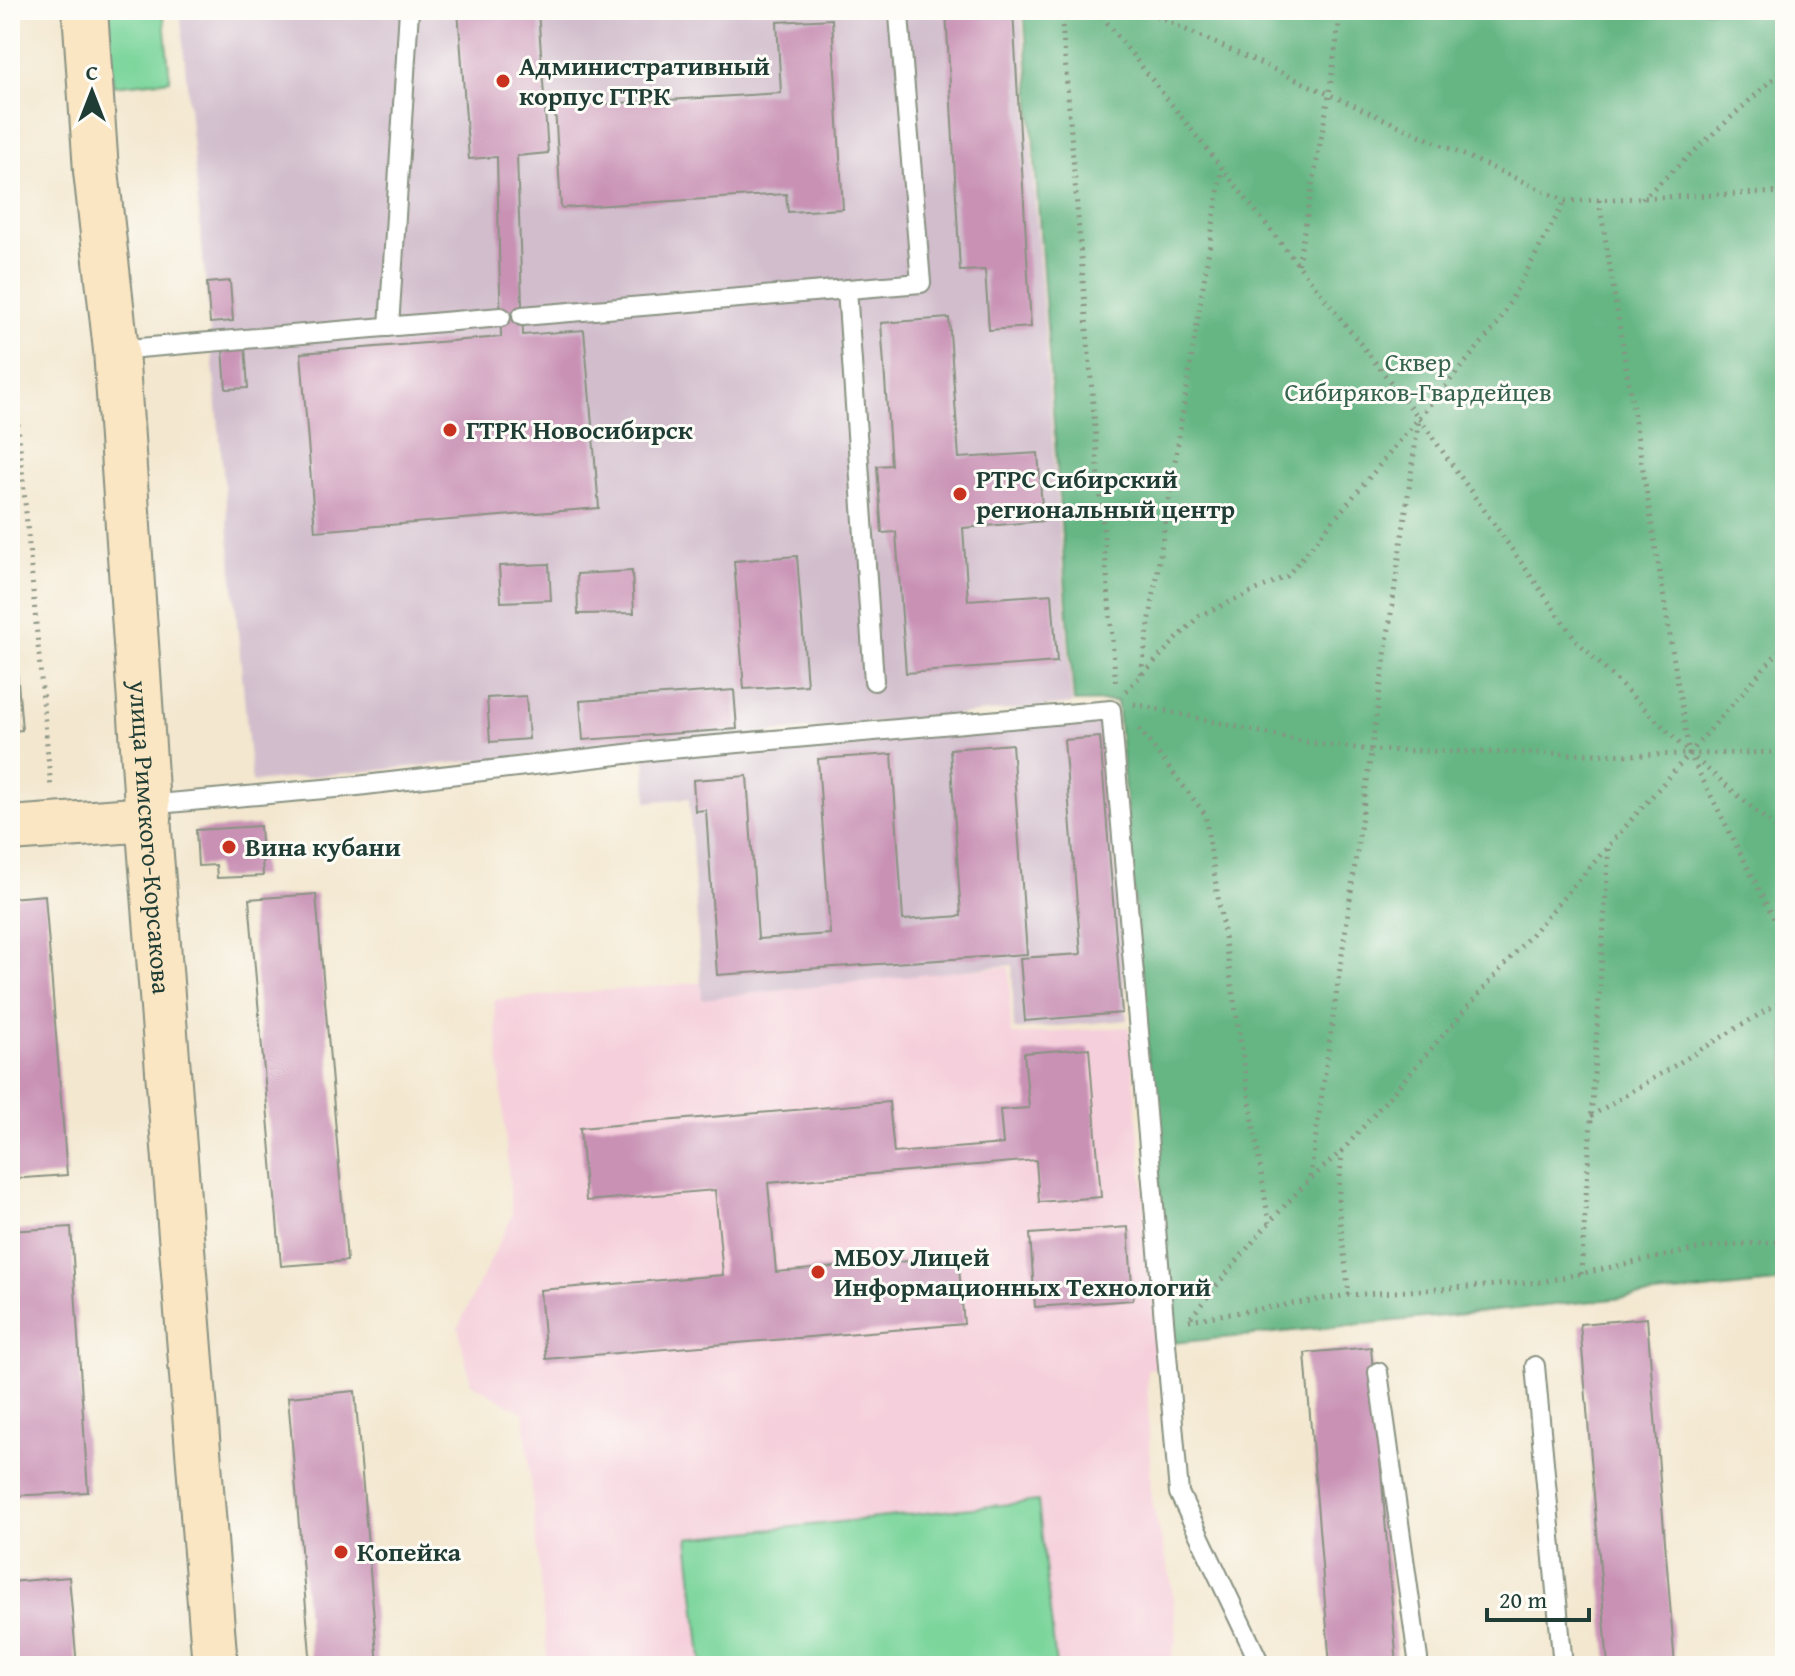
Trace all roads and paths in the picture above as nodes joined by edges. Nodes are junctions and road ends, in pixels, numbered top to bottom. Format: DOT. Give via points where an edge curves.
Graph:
graph roads {
  1 [pos="85,10"];
  2 [pos="409,10"];
  3 [pos="1061,10"];
  4 [pos="1097,10"];
  5 [pos="1142,10"];
  6 [pos="1341,10"];
  7 [pos="899,15"];
  8 [pos="1785,68"];
  9 [pos="1329,95"];
  10 [pos="1222,168"];
  11 [pos="1785,192"];
  12 [pos="1642,199"];
  13 [pos="1599,200"];
  14 [pos="1566,201"];
  15 [pos="1298,264"];
  16 [pos="847,289"];
  17 [pos="522,316"];
  18 [pos="501,317"];
  19 [pos="389,327"];
  20 [pos="10,336"];
  21 [pos="116,350"];
  22 [pos="1419,418"];
  23 [pos="1785,644"];
  24 [pos="1141,675"];
  25 [pos="874,681"];
  26 [pos="1129,703"];
  27 [pos="1137,725"];
  28 [pos="1372,750"];
  29 [pos="1785,752"];
  30 [pos="1689,753"];
  31 [pos="148,812"];
  32 [pos="54,826"];
  33 [pos="10,829"];
  34 [pos="1785,836"];
  35 [pos="1609,844"];
  36 [pos="1785,940"];
  37 [pos="1785,999"];
  38 [pos="1591,1116"];
  39 [pos="1342,1151"];
  40 [pos="1310,1177"];
  41 [pos="1269,1223"];
  42 [pos="1785,1241"];
  43 [pos="1581,1274"];
  44 [pos="1349,1295"];
  45 [pos="1188,1320"];
  46 [pos="1535,1366"];
  47 [pos="1378,1372"];
  48 [pos="1168,1373"];
  49 [pos="215,1666"];
  50 [pos="1261,1666"];
  51 [pos="1419,1666"];
  52 [pos="1563,1666"];
  1 -- 21 [label="street, улица Римского-Корсакова"];
  2 -- 19 [label="lane"];
  3 -- 24 [label="path" via="1117,700"];
  4 -- 10 [label="path"];
  5 -- 9 [label="path"];
  6 -- 9 [label="path"];
  7 -- 16 [label="lane" via="921,283"];
  8 -- 12 [label="path"];
  9 -- 14 [label="path"];
  9 -- 15 [label="path"];
  10 -- 15 [label="path"];
  10 -- 24 [label="path"];
  11 -- 12 [label="path"];
  12 -- 13 [label="path"];
  13 -- 14 [label="path"];
  13 -- 30 [label="path"];
  14 -- 22 [label="path" via="1499,322"];
  15 -- 22 [label="path"];
  16 -- 17 [label="lane"];
  16 -- 25 [label="lane"];
  18 -- 19 [label="lane"];
  19 -- 21 [label="lane"];
  20 -- 32 [label="path"];
  21 -- 31 [label="street, улица Римского-Корсакова"];
  22 -- 24 [label="path" via="1287,576 1199,616"];
  22 -- 28 [label="path"];
  22 -- 30 [label="path" via="1576,640"];
  23 -- 30 [label="path"];
  26 -- 28 [label="path" via="1305,742"];
  27 -- 41 [label="path" via="1205,814"];
  28 -- 30 [label="path"];
  28 -- 40 [label="path"];
  29 -- 30 [label="path"];
  30 -- 34 [label="path"];
  30 -- 35 [label="path"];
  30 -- 36 [label="path"];
  31 -- 32 [label="street"];
  31 -- 48 [label="lane" via="659,750 1111,710"];
  31 -- 49 [label="street, улица Римского-Корсакова"];
  32 -- 33 [label="street"];
  35 -- 38 [label="path"];
  35 -- 39 [label="path"];
  37 -- 38 [label="path"];
  38 -- 43 [label="path"];
  39 -- 40 [label="path"];
  39 -- 44 [label="path" via="1338,1204"];
  40 -- 41 [label="path"];
  41 -- 45 [label="path"];
  42 -- 43 [label="path" via="1707,1247"];
  43 -- 44 [label="path" via="1541,1282"];
  44 -- 45 [label="path"];
  45 -- 48 [label="path"];
  46 -- 52 [label="lane"];
  47 -- 51 [label="lane"];
  48 -- 50 [label="lane" via="1179,1493"];
}
